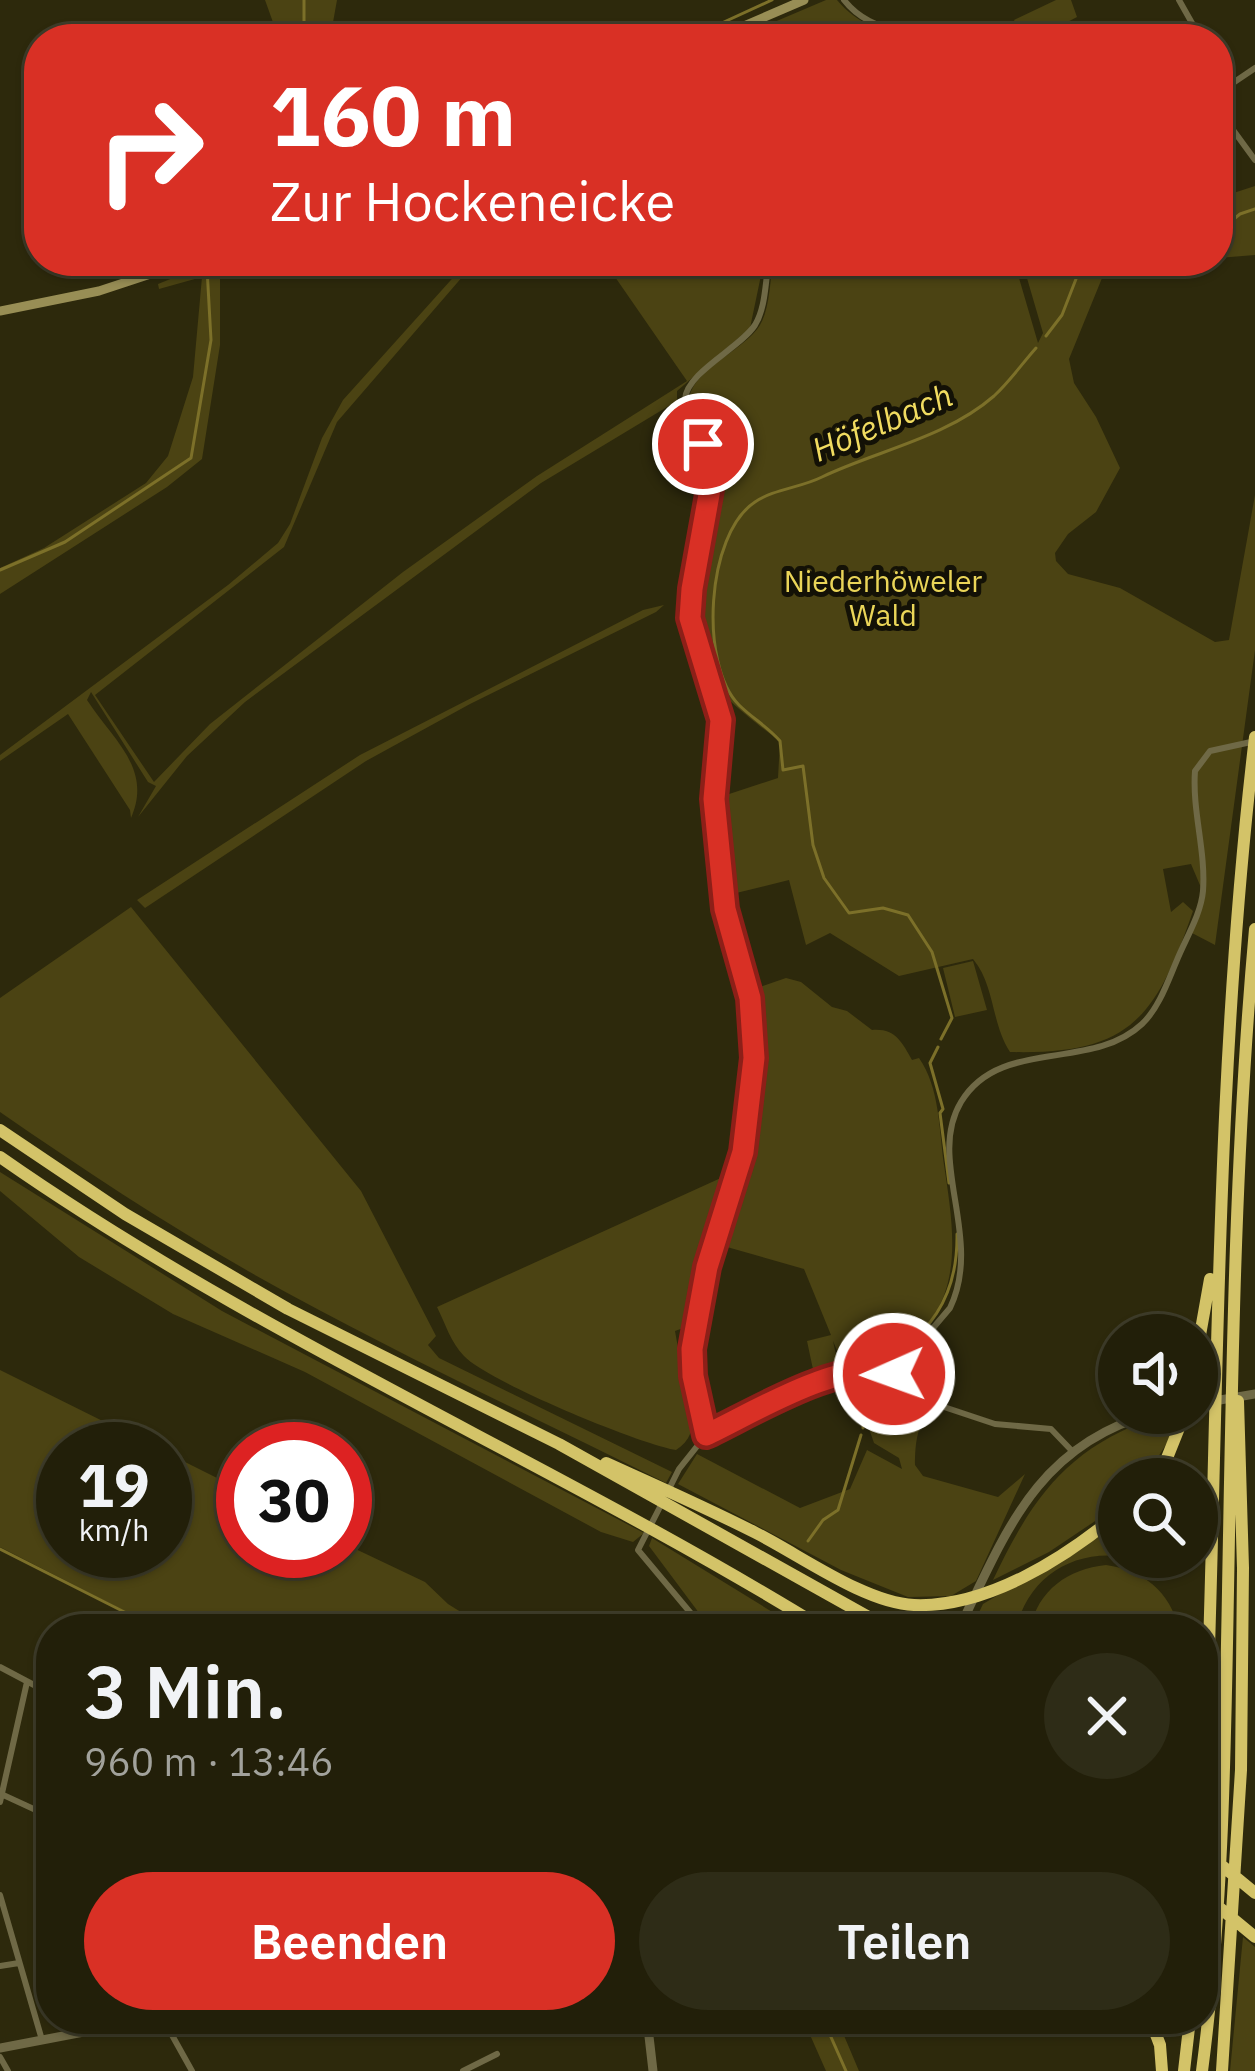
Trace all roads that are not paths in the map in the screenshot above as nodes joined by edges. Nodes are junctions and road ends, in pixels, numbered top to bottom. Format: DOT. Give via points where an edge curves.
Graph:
graph roads {
  1 [pos="804,0"];
  2 [pos="844,0"];
  3 [pos="749,24"];
  4 [pos="872,24"];
  5 [pos="1233,130"];
  6 [pos="1255,160"];
  7 [pos="144,276"];
  8 [pos="766,276"];
  9 [pos="0,311"];
  10 [pos="1255,740"];
  11 [pos="1255,929"];
  12 [pos="0,1130"];
  13 [pos="0,1157"];
  14 [pos="1218,1212"];
  15 [pos="1203,1314"];
  16 [pos="894,1374"];
  17 [pos="1255,1394"];
  18 [pos="1218,1400"];
  19 [pos="1236,1418"];
  20 [pos="1100,1434"];
  21 [pos="706,1435"];
  22 [pos="1073,1452"];
  23 [pos="654,1491"];
  24 [pos="1098,1529"];
  25 [pos="691,1614"];
  26 [pos="799,1614"];
  27 [pos="863,1614"];
  28 [pos="966,1614"];
  29 [pos="1208,1614"];
  30 [pos="0,1666"];
  31 [pos="27,1682"];
  32 [pos="36,1686"];
  33 [pos="1,1798"];
  34 [pos="36,1811"];
  35 [pos="1218,1862"];
  36 [pos="1255,1893"];
  37 [pos="0,1895"];
  38 [pos="1218,1905"];
  39 [pos="1218,1906"];
  40 [pos="1255,1937"];
  41 [pos="19,1963"];
  42 [pos="0,1966"];
  43 [pos="36,2020"];
  44 [pos="40,2034"];
  45 [pos="73,2034"];
  46 [pos="172,2034"];
  47 [pos="649,2034"];
  48 [pos="1156,2034"];
  49 [pos="1188,2034"];
  50 [pos="1206,2034"];
  51 [pos="42,2040"];
  52 [pos="0,2052"];
  53 [pos="497,2054"];
  54 [pos="474,2069"];
  55 [pos="8,2071"];
  56 [pos="192,2071"];
  57 [pos="463,2071"];
  58 [pos="653,2071"];
  59 [pos="1162,2071"];
  60 [pos="1184,2071"];
  61 [pos="1202,2071"];
  62 [pos="1222,2071"];
  1 -- 3 [label="main road"];
  2 -- 4 [label="street"];
  5 -- 6 [label="street"];
  7 -- 9 [label="main road"];
  8 -- 21 [label="street" via="755,325 685,399 712,478 690,618 721,720 714,799 754,1058 743,1152 707,1267 692,1349"];
  10 -- 14 [label="highway"];
  10 -- 16 [label="street" via="1203,756 1194,777 1202,896 1149,1016 1112,1042 993,1071 953,1116 948,1147 961,1276 950,1308"];
  11 -- 19 [label="highway"];
  12 -- 23 [label="highway" via="289,1309"];
  13 -- 26 [label="highway" via="221,1296"];
  14 -- 15 [label="highway"];
  14 -- 29 [label="highway"];
  16 -- 21 [label="street" via="839,1375"];
  16 -- 22 [label="street" via="971,1416 1051,1429"];
  17 -- 18 [label="street"];
  19 -- 38 [label="highway"];
  19 -- 62 [label="highway" via="1243,1641"];
  20 -- 22 [label="street"];
  21 -- 25 [label="street" via="638,1550"];
  22 -- 28 [label="street" via="1029,1493"];
  23 -- 24 [label="highway" via="683,1496 908,1605 1001,1586"];
  23 -- 27 [label="highway"];
  30 -- 31 [label="street"];
  31 -- 32 [label="street"];
  31 -- 33 [label="street"];
  33 -- 34 [label="street"];
  35 -- 36 [label="highway"];
  37 -- 41 [label="street"];
  39 -- 40 [label="highway"];
  41 -- 42 [label="street"];
  41 -- 43 [label="street"];
  44 -- 51 [label="street"];
  45 -- 51 [label="street"];
  46 -- 56 [label="street"];
  47 -- 58 [label="street"];
  48 -- 59 [label="highway"];
  49 -- 60 [label="highway"];
  50 -- 61 [label="highway"];
  51 -- 52 [label="street"];
  52 -- 55 [label="street"];
  53 -- 54 [label="street"];
  54 -- 57 [label="street"];
}
